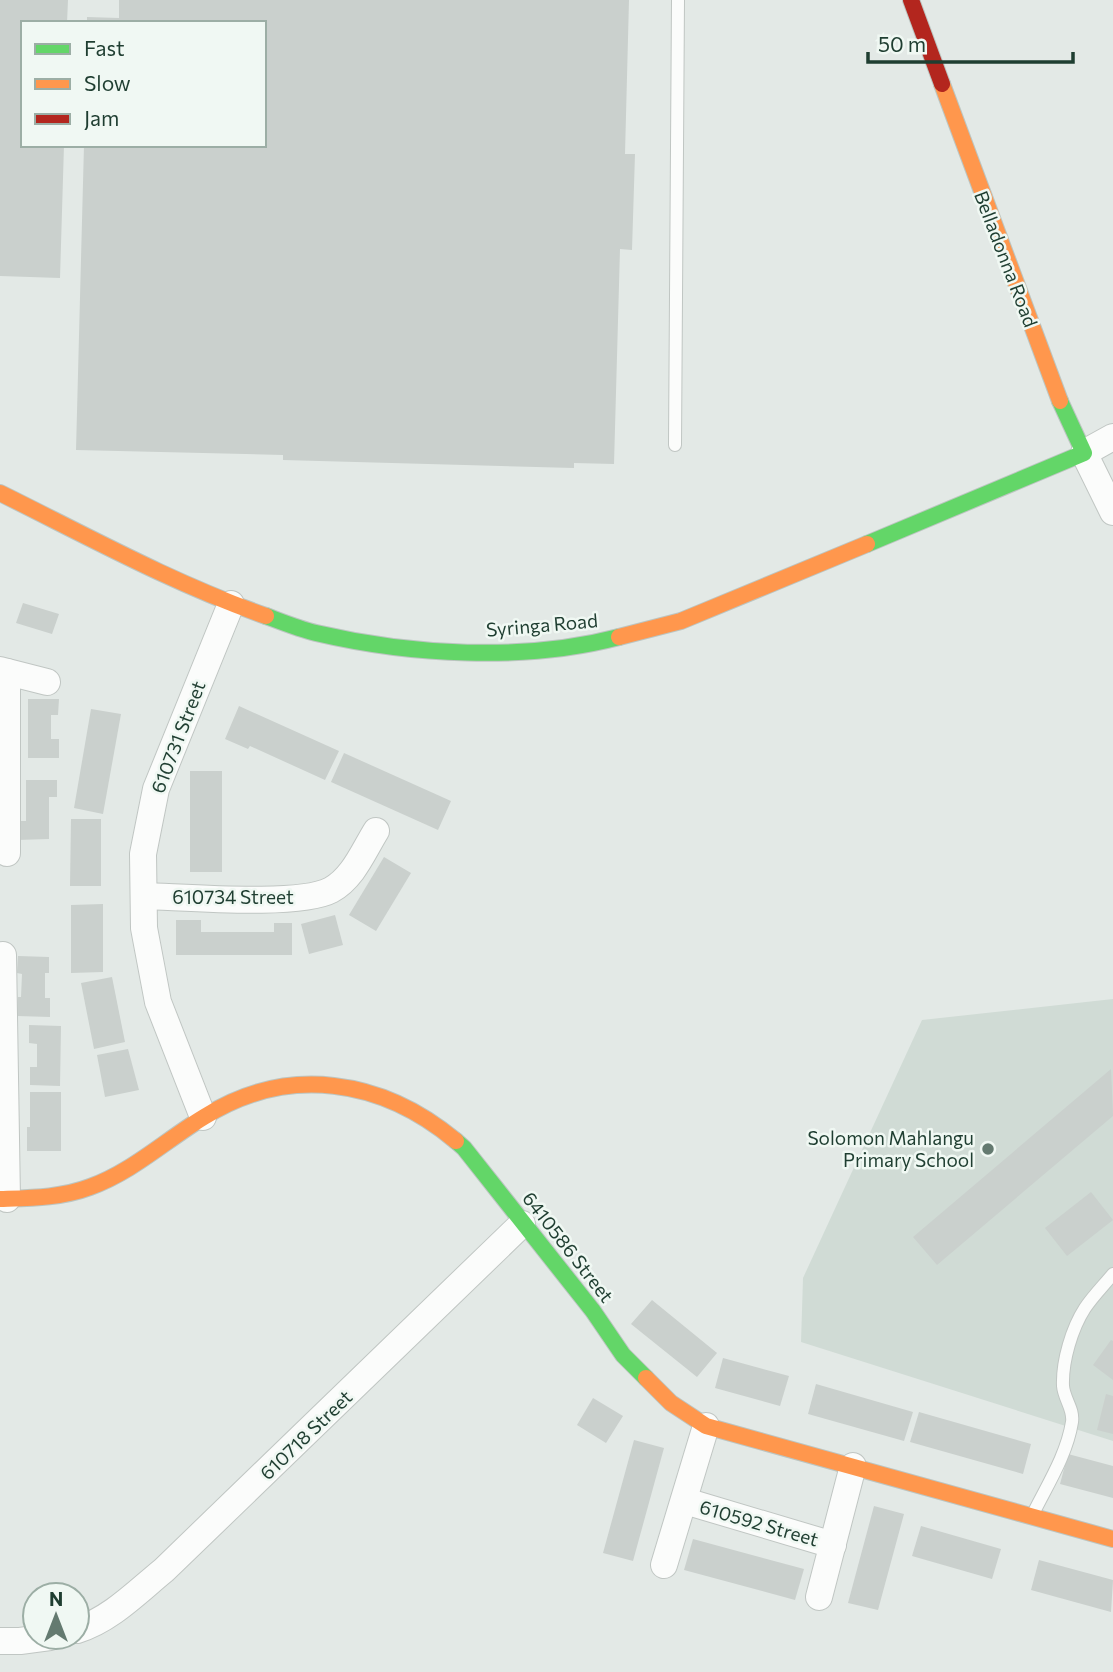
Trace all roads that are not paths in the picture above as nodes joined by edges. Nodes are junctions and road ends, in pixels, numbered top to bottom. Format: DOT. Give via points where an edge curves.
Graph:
graph roads {
  1 [pos="678,0"];
  2 [pos="911,0"];
  3 [pos="1113,437"];
  4 [pos="675,444"];
  5 [pos="1084,453"];
  6 [pos="0,493"];
  7 [pos="1113,512"];
  8 [pos="231,604"];
  9 [pos="4,671"];
  10 [pos="47,682"];
  11 [pos="376,831"];
  12 [pos="6,853"];
  13 [pos="144,896"];
  14 [pos="3,955"];
  15 [pos="202,1116"];
  16 [pos="4,1199"];
  17 [pos="522,1224"];
  18 [pos="1113,1274"];
  19 [pos="706,1426"];
  20 [pos="853,1466"];
  21 [pos="685,1501"];
  22 [pos="1032,1516"];
  23 [pos="1113,1539"];
  24 [pos="832,1545"];
  25 [pos="664,1564"];
  26 [pos="819,1597"];
  27 [pos="91,1625"];
  28 [pos="0,1641"];
  29 [pos="21,1641"];
  1 -- 4 [label="lane"];
  2 -- 5 [label="street, Belladonna Road" via="1061,404"];
  3 -- 5 [label="street"];
  5 -- 7 [label="street, Belladonna Road"];
  5 -- 8 [label="street, Syringa Road" via="681,621 604,641 526,651 453,653 314,633"];
  6 -- 8 [label="street, Syringa Road"];
  8 -- 13 [label="street, 610731 Street" via="156,789 143,854"];
  9 -- 10 [label="street"];
  9 -- 12 [label="street"];
  11 -- 13 [label="street, 610734 Street" via="349,876 330,891 310,897"];
  13 -- 15 [label="street, 610731 Street" via="144,928 158,1002"];
  14 -- 16 [label="street"];
  15 -- 16 [label="street, 6410586 Street" via="149,1156 91,1187 50,1197"];
  15 -- 17 [label="street, 6410586 Street" via="275,1087 318,1083 355,1088 433,1122 464,1148"];
  17 -- 19 [label="street, 6410586 Street" via="624,1355 671,1403"];
  17 -- 27 [label="street, 610718 Street" via="164,1570 118,1609"];
  18 -- 22 [label="lane" via="1084,1309 1069,1346 1063,1384 1072,1422 1066,1446"];
  19 -- 20 [label="street, 6410586 Street"];
  19 -- 21 [label="street, 610592 Street"];
  20 -- 22 [label="street, 6410586 Street"];
  20 -- 24 [label="street"];
  21 -- 24 [label="street, 610592 Street"];
  21 -- 25 [label="street, 610592 Street"];
  22 -- 23 [label="street, 6410586 Street"];
  24 -- 26 [label="street"];
  28 -- 29 [label="street"];
}
